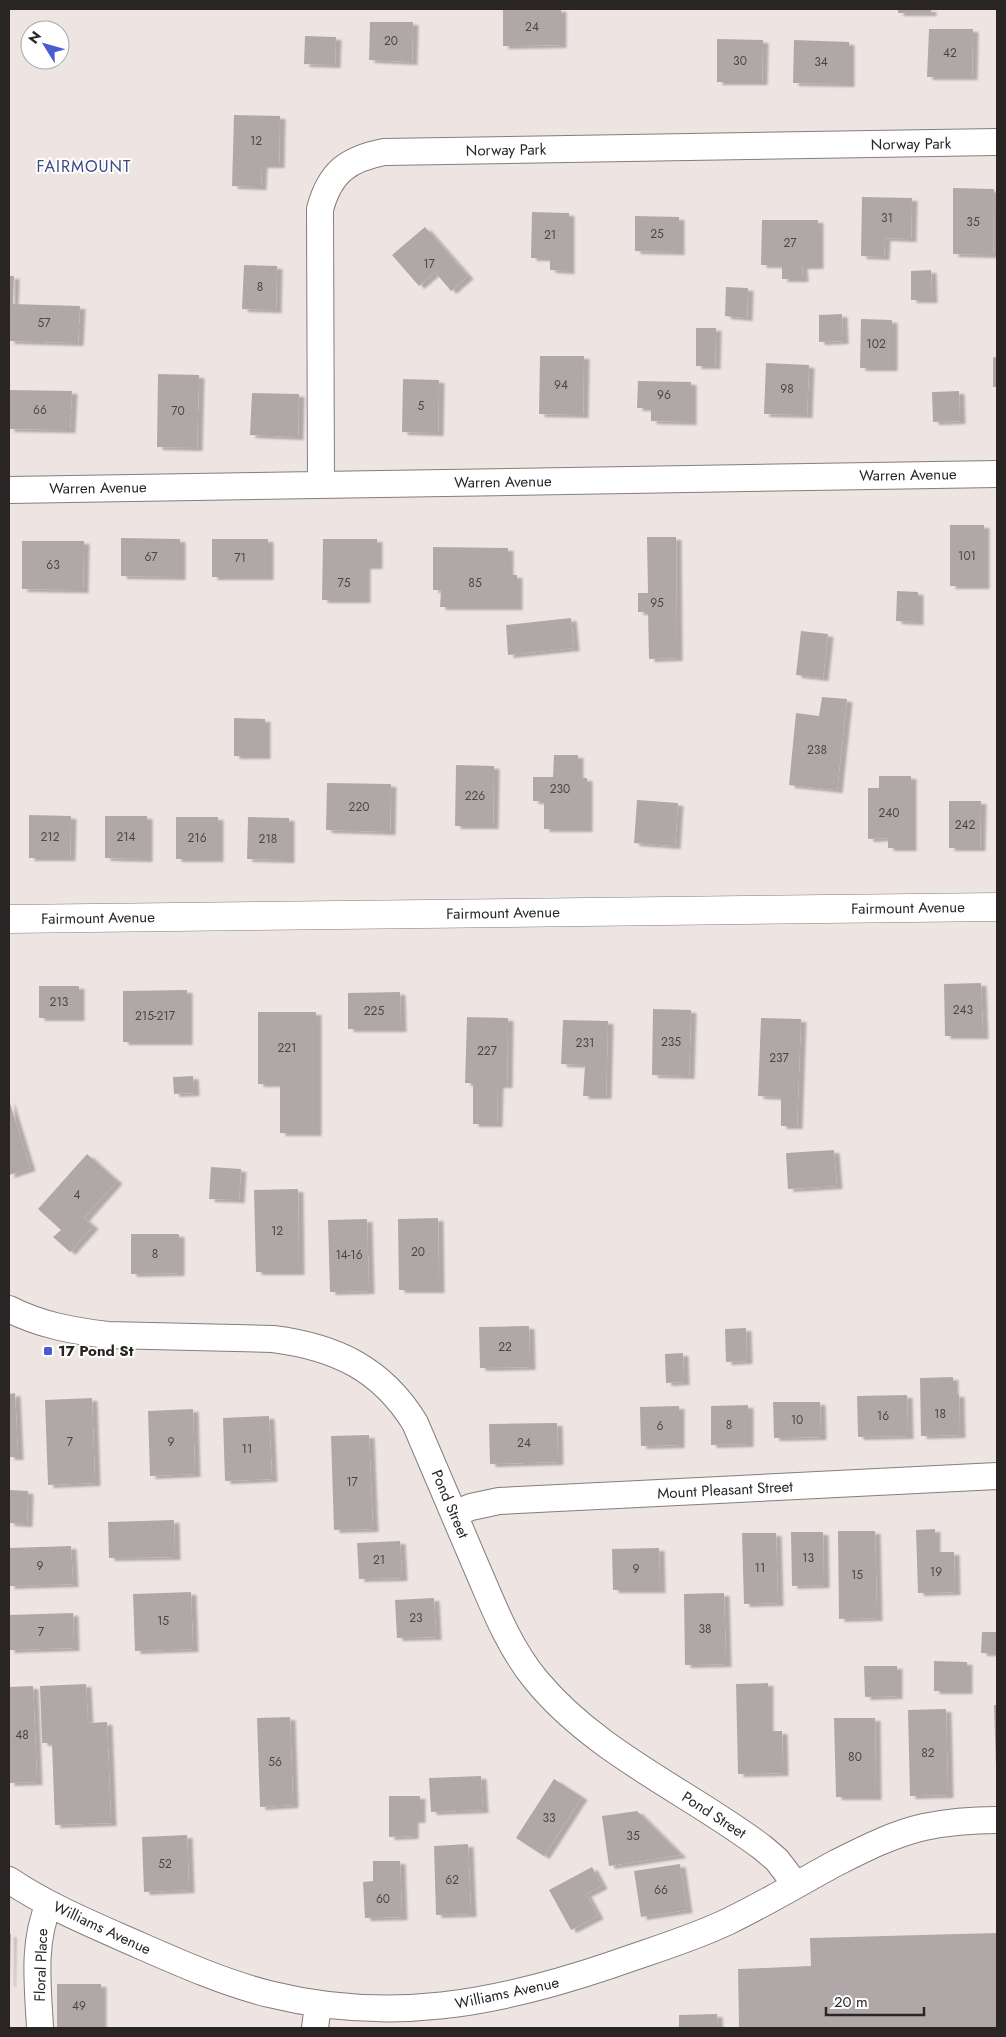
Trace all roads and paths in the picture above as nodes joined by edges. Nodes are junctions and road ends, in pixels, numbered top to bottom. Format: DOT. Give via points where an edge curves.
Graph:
graph roads {
  1 [pos="997,142"];
  2 [pos="997,474"];
  3 [pos="321,485"];
  4 [pos="9,490"];
  5 [pos="997,907"];
  6 [pos="9,919"];
  7 [pos="9,1309"];
  8 [pos="997,1476"];
  9 [pos="454,1514"];
  10 [pos="997,1820"];
  11 [pos="9,1880"];
  12 [pos="796,1885"];
  13 [pos="49,1904"];
  14 [pos="317,2016"];
  15 [pos="40,2028"];
  1 -- 3 [label="street, Norway Park" via="384,152 356,160 340,169 330,181 320,209"];
  2 -- 3 [label="street, Warren Avenue"];
  3 -- 4 [label="street, Warren Avenue"];
  5 -- 6 [label="street, Fairmount Avenue"];
  7 -- 9 [label="street, Pond Street" via="44,1323 83,1332 274,1339 336,1353 373,1375 403,1404 415,1423"];
  8 -- 9 [label="street, Mount Pleasant Street" via="499,1501"];
  9 -- 12 [label="street, Pond Street" via="501,1623 536,1680 576,1719 615,1750 763,1848"];
  10 -- 12 [label="street, Williams Avenue" via="945,1823 899,1834 873,1844"];
  11 -- 13 [label="street, Williams Avenue"];
  12 -- 14 [label="street, Williams Avenue" via="705,1932 531,1990 465,2004 373,2008"];
  13 -- 14 [label="street, Williams Avenue" via="202,1971 266,1993"];
  13 -- 15 [label="street, Floral Place" via="39,1940"];
}
